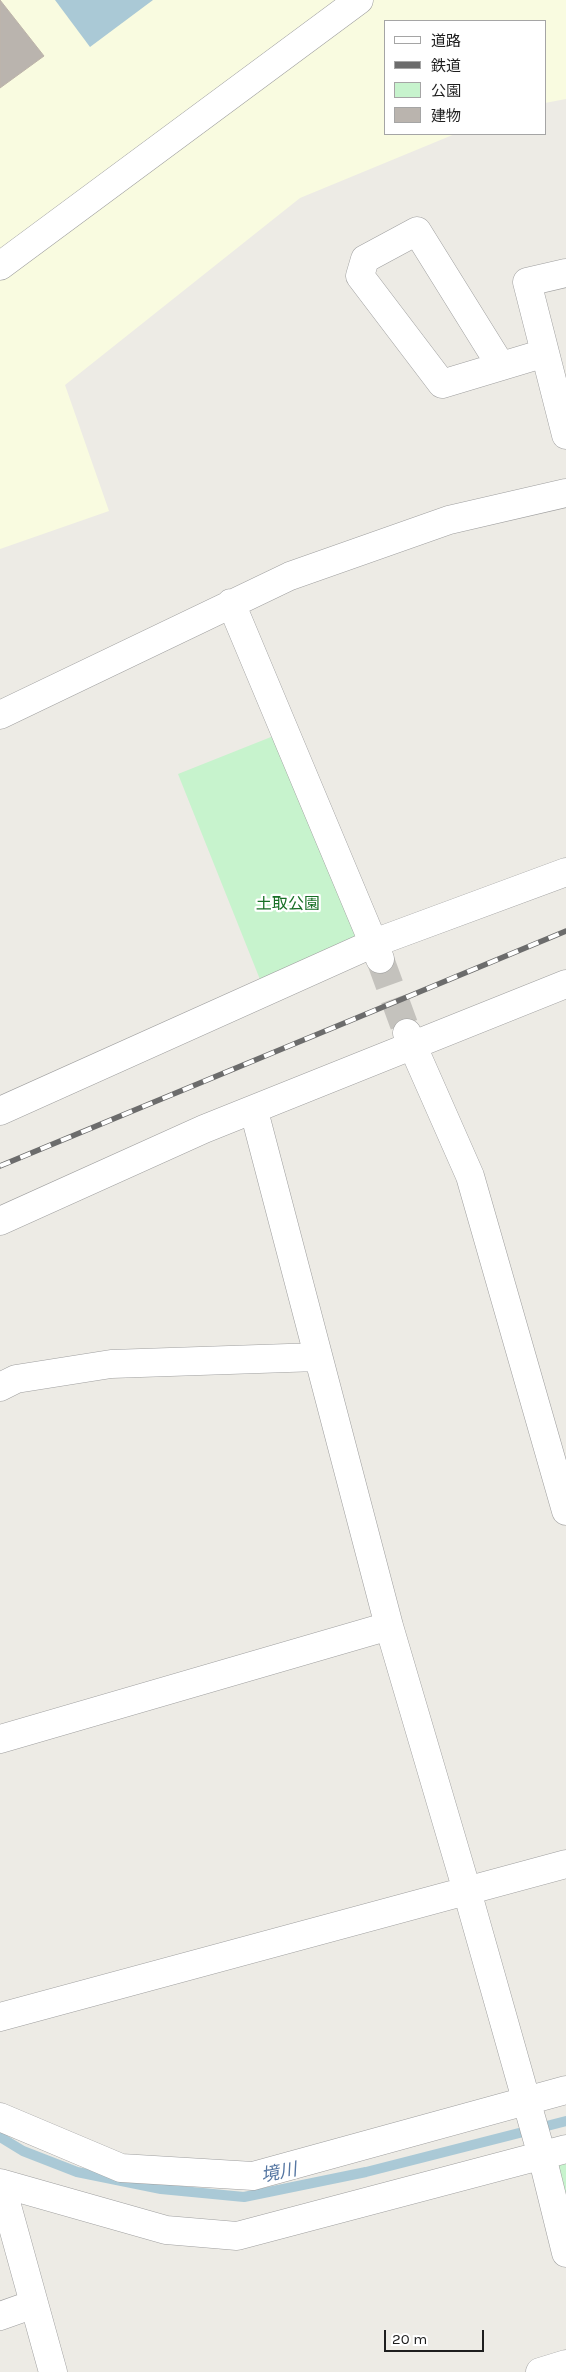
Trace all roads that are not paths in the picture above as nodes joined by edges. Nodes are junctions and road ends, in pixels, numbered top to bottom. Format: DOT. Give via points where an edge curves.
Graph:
graph roads {
  1 [pos="359,0"];
  2 [pos="0,266"];
  3 [pos="566,273"];
  4 [pos="546,353"];
  5 [pos="501,366"];
  6 [pos="566,435"];
  7 [pos="566,493"];
  8 [pos="231,603"];
  9 [pos="0,715"];
  10 [pos="566,872"];
  11 [pos="377,951"];
  12 [pos="566,984"];
  13 [pos="410,1040"];
  14 [pos="0,1111"];
  15 [pos="254,1111"];
  16 [pos="0,1221"];
  17 [pos="318,1357"];
  18 [pos="0,1387"];
  19 [pos="566,1512"];
  20 [pos="390,1626"];
  21 [pos="0,1740"];
  22 [pos="566,1864"];
  23 [pos="467,1891"];
  24 [pos="0,2017"];
  25 [pos="566,2090"];
  26 [pos="526,2101"];
  27 [pos="0,2117"];
  28 [pos="554,2153"];
  29 [pos="0,2183"];
  30 [pos="566,2253"];
  31 [pos="34,2304"];
  32 [pos="0,2316"];
  33 [pos="566,2364"];
  34 [pos="53,2372"];
  35 [pos="540,2372"];
  1 -- 2 [label="street"];
  3 -- 4 [label="street" via="527,282"];
  4 -- 5 [label="street"];
  4 -- 6 [label="street"];
  5 -- 5 [label="street" via="442,384 360,276 364,259 417,230"];
  7 -- 8 [label="street" via="449,520 290,576"];
  8 -- 9 [label="street"];
  8 -- 11 [label="street"];
  10 -- 11 [label="street"];
  11 -- 14 [label="street"];
  12 -- 13 [label="street"];
  13 -- 15 [label="street"];
  13 -- 19 [label="street" via="470,1176"];
  15 -- 16 [label="street"];
  15 -- 17 [label="street"];
  17 -- 18 [label="street" via="111,1364 16,1379"];
  17 -- 20 [label="street"];
  20 -- 21 [label="street"];
  20 -- 23 [label="street"];
  22 -- 23 [label="street"];
  23 -- 24 [label="street"];
  23 -- 26 [label="street"];
  25 -- 26 [label="street"];
  26 -- 27 [label="street" via="253,2176 121,2168"];
  26 -- 28 [label="street"];
  28 -- 29 [label="street" via="237,2236 166,2230"];
  28 -- 30 [label="street"];
  29 -- 31 [label="street"];
  31 -- 32 [label="street"];
  31 -- 34 [label="street"];
  33 -- 35 [label="street"];
}
